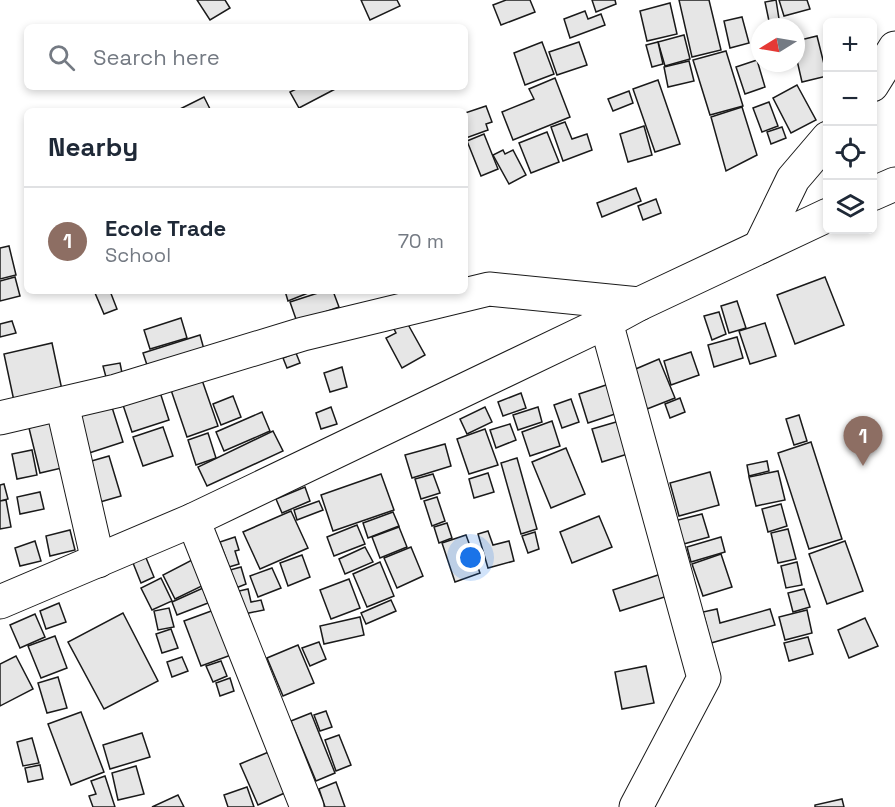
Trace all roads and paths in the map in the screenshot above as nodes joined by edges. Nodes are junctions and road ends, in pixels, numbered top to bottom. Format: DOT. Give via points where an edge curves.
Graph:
graph roads {
  1 [pos="895,48"];
  2 [pos="877,78"];
  3 [pos="823,144"];
  4 [pos="895,183"];
  5 [pos="877,192"];
  6 [pos="823,217"];
  7 [pos="760,247"];
  8 [pos="639,304"];
  9 [pos="606,322"];
  10 [pos="62,404"];
  11 [pos="0,418"];
  12 [pos="194,520"];
  13 [pos="98,561"];
  14 [pos="0,602"];
  15 [pos="307,807"];
  16 [pos="636,807"];
  1 -- 2 [label="street"];
  3 -- 7 [label="street" via="793,178"];
  4 -- 5 [label="street"];
  6 -- 7 [label="street"];
  7 -- 8 [label="street"];
  8 -- 9 [label="street"];
  8 -- 10 [label="street" via="489,289 303,334"];
  9 -- 12 [label="street"];
  9 -- 16 [label="street" via="704,678"];
  10 -- 11 [label="street"];
  10 -- 13 [label="street"];
  12 -- 13 [label="street"];
  12 -- 15 [label="street"];
  13 -- 14 [label="street"];
}
